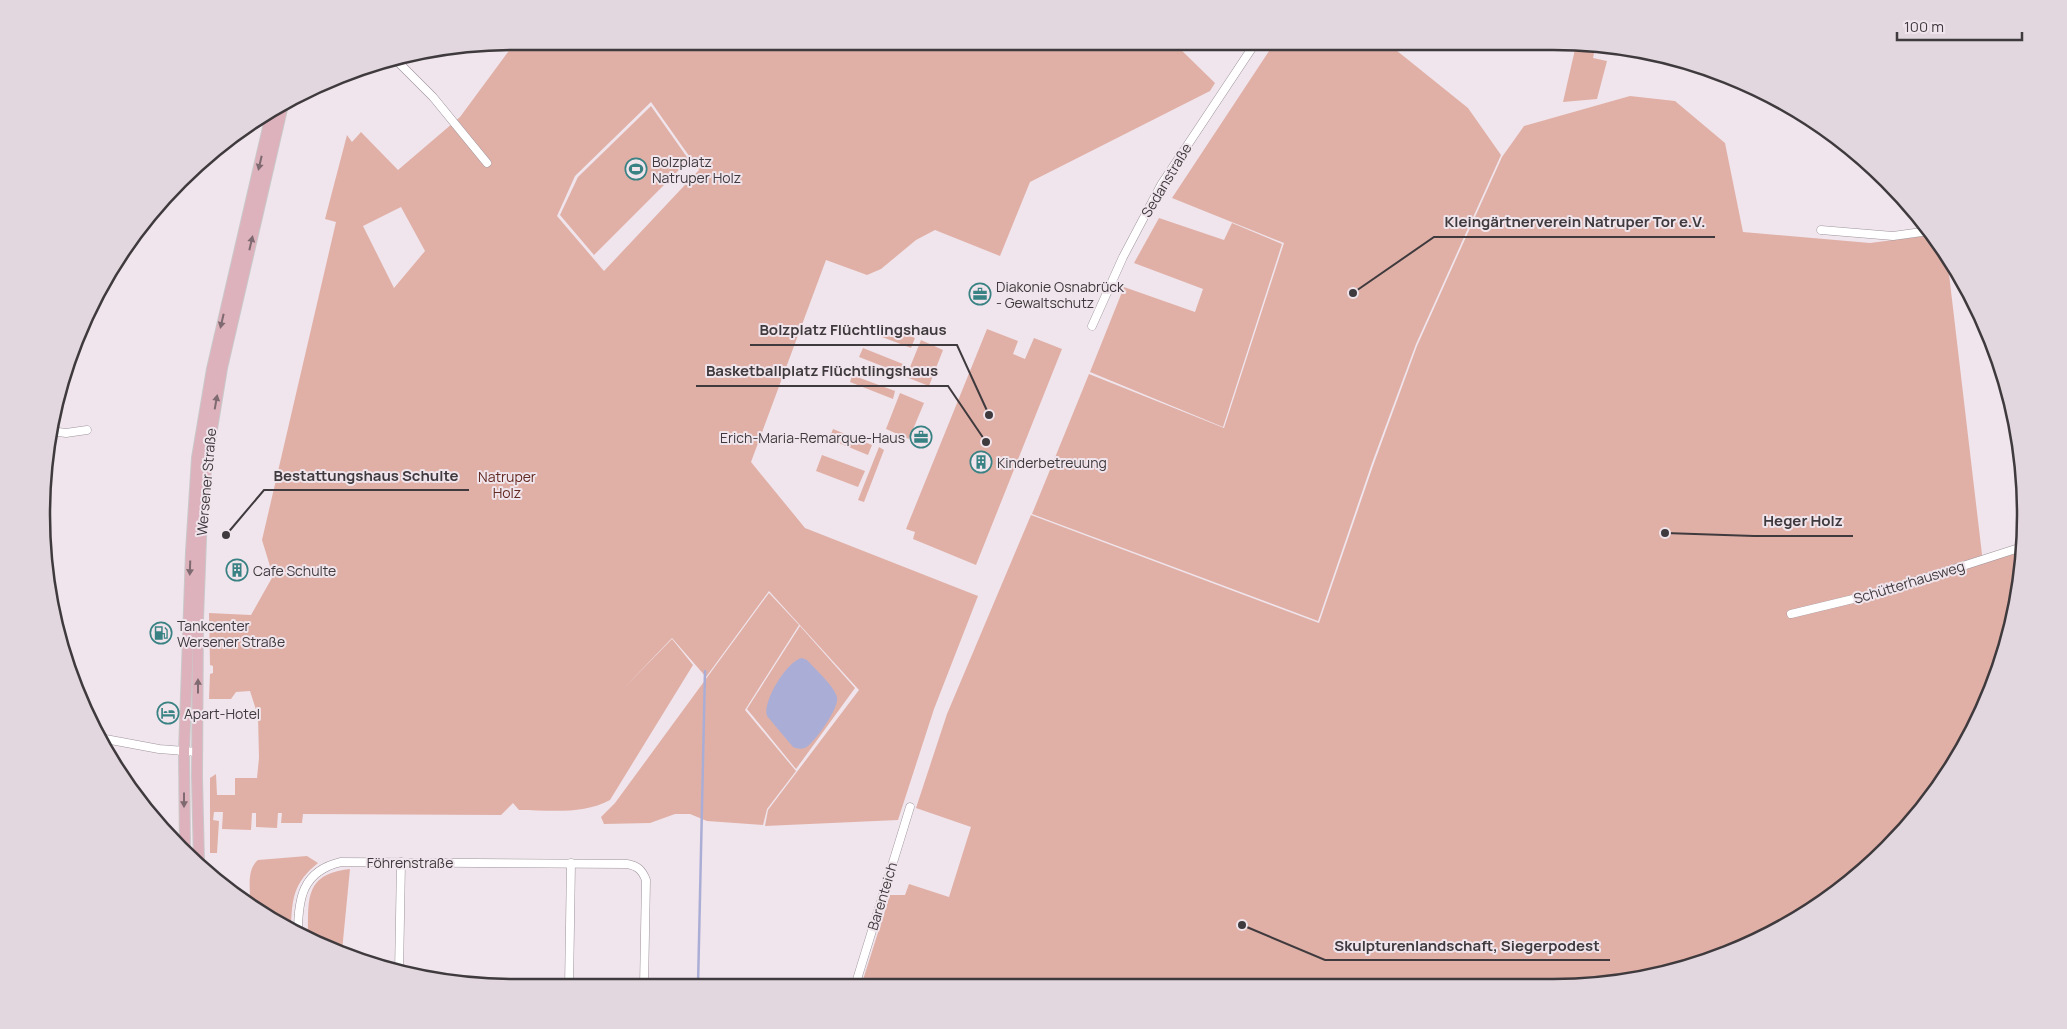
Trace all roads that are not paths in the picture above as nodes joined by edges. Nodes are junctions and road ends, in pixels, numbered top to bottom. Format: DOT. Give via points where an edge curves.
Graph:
graph roads {
  1 [pos="1251,50"];
  2 [pos="400,64"];
  3 [pos="281,112"];
  4 [pos="270,119"];
  5 [pos="487,163"];
  6 [pos="1822,230"];
  7 [pos="1921,232"];
  8 [pos="1092,326"];
  9 [pos="87,430"];
  10 [pos="58,432"];
  11 [pos="2016,549"];
  12 [pos="1792,614"];
  13 [pos="108,740"];
  14 [pos="184,752"];
  15 [pos="197,752"];
  16 [pos="910,807"];
  17 [pos="185,842"];
  18 [pos="199,855"];
  19 [pos="401,862"];
  20 [pos="571,863"];
  21 [pos="298,925"];
  22 [pos="398,964"];
  23 [pos="569,979"];
  24 [pos="644,979"];
  25 [pos="857,979"];
  1 -- 8 [label="street, Sedanstraße" via="1161,185"];
  2 -- 5 [label="street" via="433,97"];
  15 -- 3 [label="main road, Wersener Straße, one-way" via="200,567 208,451 222,368"];
  4 -- 14 [label="main road, Wersener Straße, one-way" via="215,353 200,439 193,512"];
  6 -- 7 [label="street" via="1893,236"];
  9 -- 10 [label="street"];
  11 -- 12 [label="street, Schütterhausweg" via="1882,592"];
  13 -- 14 [label="street"];
  14 -- 15 [label="street"];
  14 -- 17 [label="main road, Wersener Straße, one-way"];
  15 -- 18 [label="main road, Wersener Straße"];
  16 -- 25 [label="street, Barenteich"];
  19 -- 20 [label="street, Föhrenstraße"];
  19 -- 21 [label="street, Föhrenstraße" via="341,862 321,869 300,896"];
  19 -- 22 [label="street"];
  20 -- 23 [label="street"];
  20 -- 24 [label="street, Föhrenstraße" via="627,864 643,871 646,880"];
}
